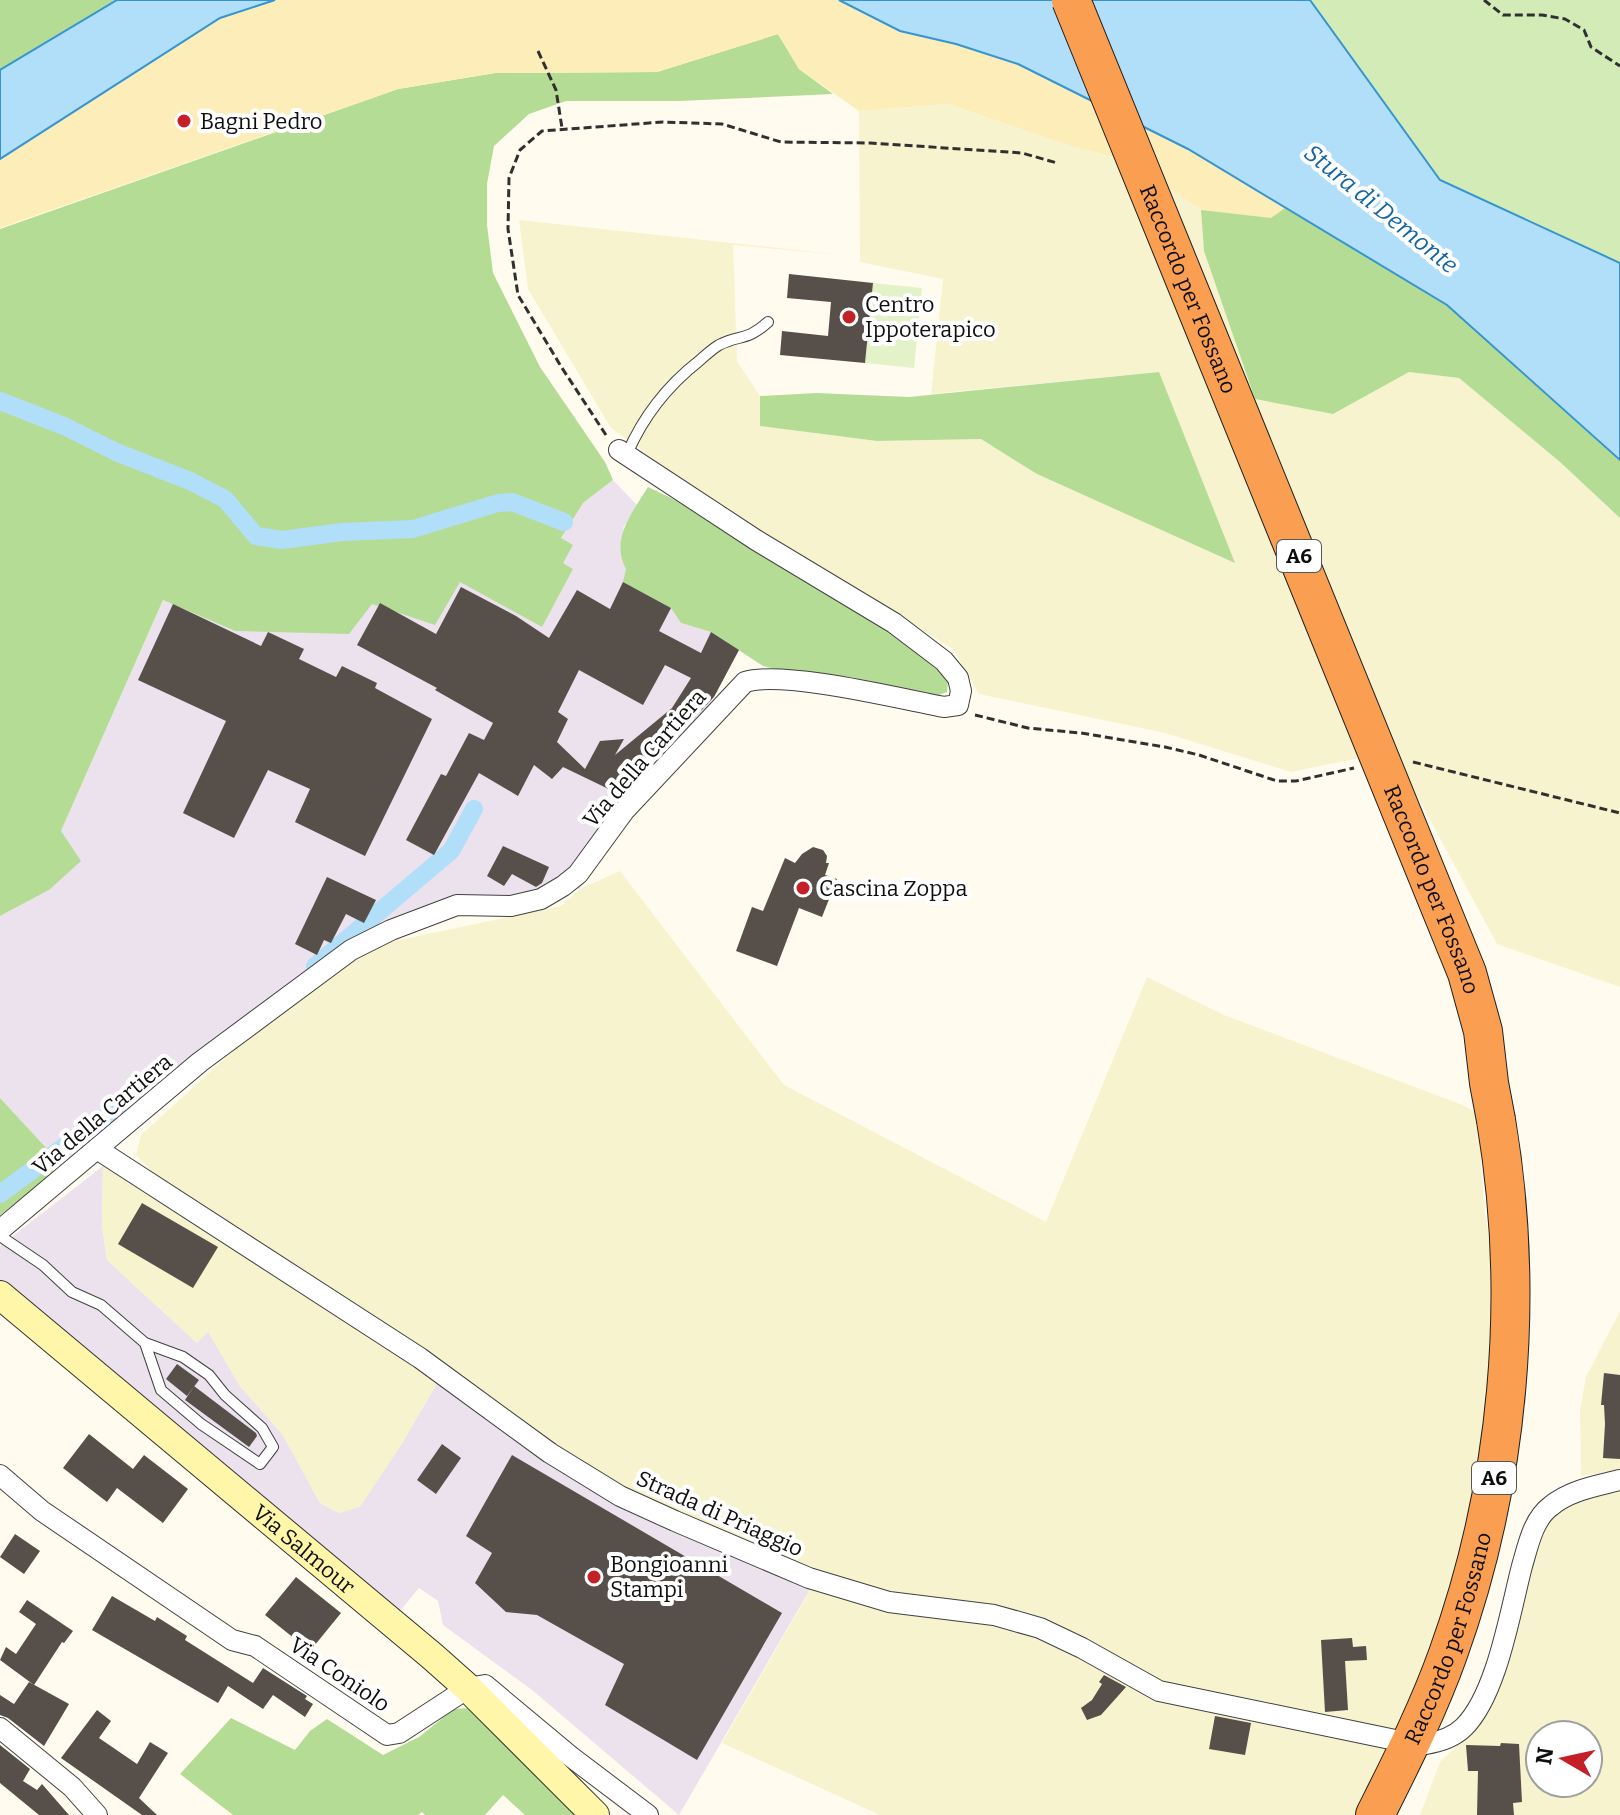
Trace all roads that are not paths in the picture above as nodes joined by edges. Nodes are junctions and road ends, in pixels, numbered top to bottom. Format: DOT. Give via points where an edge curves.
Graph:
graph roads {
  1 [pos="1071,0"];
  2 [pos="768,322"];
  3 [pos="623,452"];
  4 [pos="97,1149"];
  5 [pos="0,1233"];
  6 [pos="0,1295"];
  7 [pos="145,1343"];
  8 [pos="0,1475"];
  9 [pos="1620,1480"];
  10 [pos="468,1688"];
  11 [pos="0,1728"];
  12 [pos="1400,1741"];
  13 [pos="1425,1744"];
  14 [pos="97,1815"];
  15 [pos="595,1815"];
  16 [pos="648,1815"];
  17 [pos="1375,1815"];
  1 -- 17 [label="highway, Raccordo per Fossano / A6, bridge" via="1467,973 1483,1031 1511,1281 1507,1383 1496,1470 1479,1552 1448,1655"];
  2 -- 3 [label="lane" via="753,336 719,345 683,373"];
  3 -- 4 [label="street, Via della Cartiera" via="932,651 958,678 958,705 784,680 745,682 624,811 578,874 563,886 541,899 511,906 457,905 351,950 200,1062"];
  4 -- 5 [label="street, Via della Cartiera"];
  4 -- 12 [label="street, Strada di Priaggio" via="420,1358 550,1453 620,1496 675,1521 809,1578 889,1602 994,1615 1040,1628 1159,1691"];
  5 -- 7 [label="lane"];
  6 -- 10 [label="main road, Via Salmour"];
  7 -- 7 [label="lane" via="183,1357 209,1375 262,1428 273,1447 260,1464 161,1390"];
  8 -- 10 [label="street, Via Coniolo" via="42,1511 232,1640 255,1646 387,1735 399,1733"];
  9 -- 13 [label="street" via="1575,1492 1549,1507 1526,1552 1491,1685 1462,1729"];
  10 -- 15 [label="main road, Via Salmour"];
  10 -- 16 [label="street" via="485,1685"];
  11 -- 14 [label="street" via="72,1787"];
}
